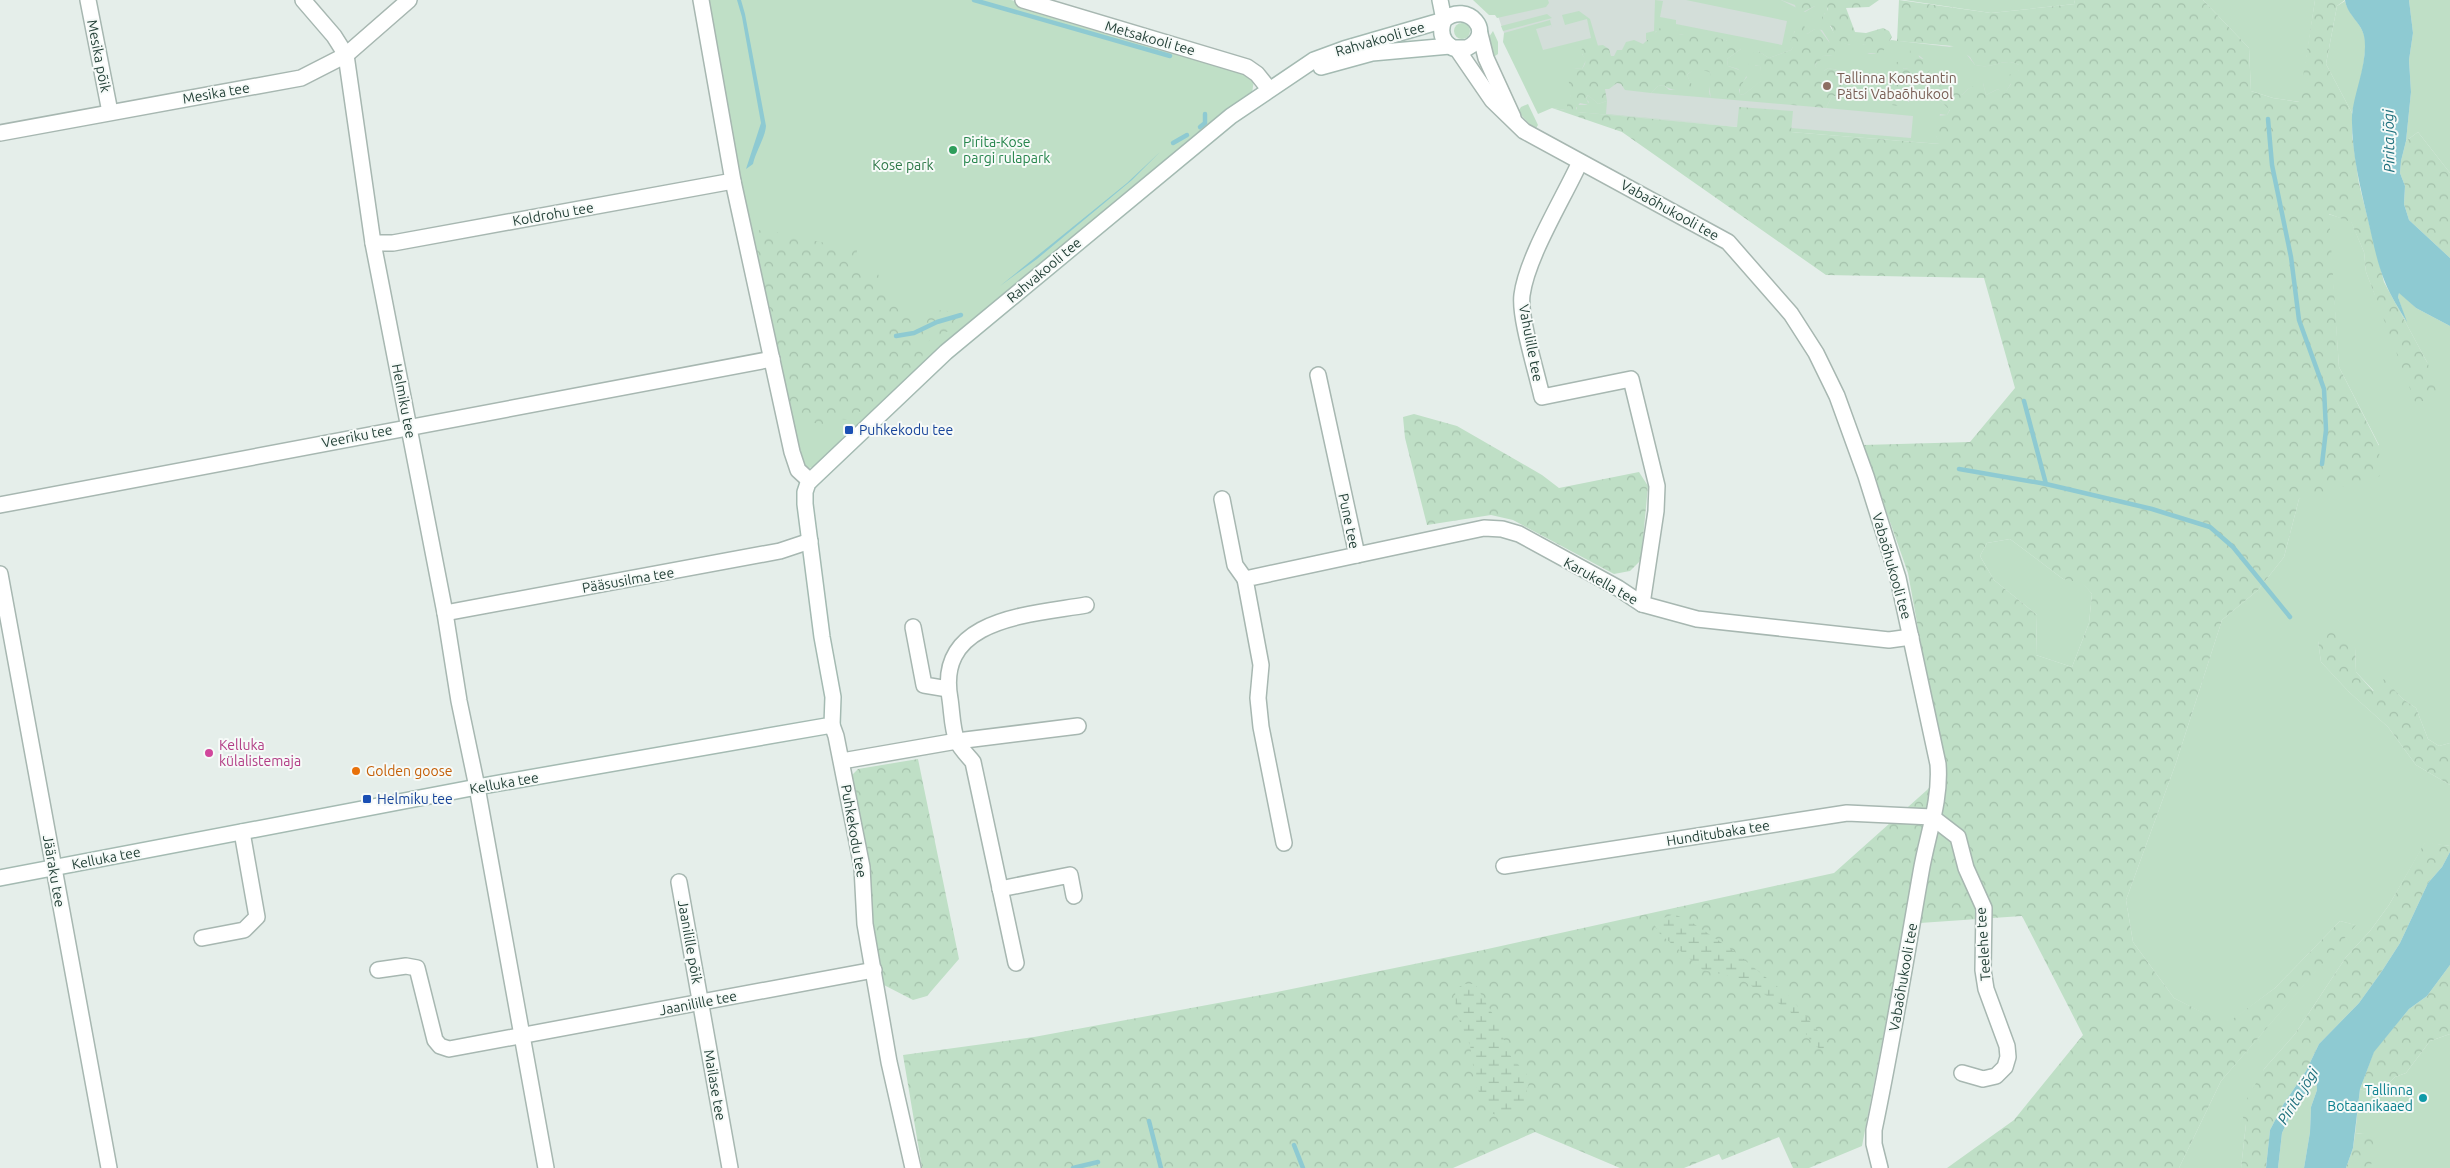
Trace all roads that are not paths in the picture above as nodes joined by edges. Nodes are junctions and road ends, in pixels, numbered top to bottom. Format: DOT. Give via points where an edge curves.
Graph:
graph roads {
  1 [pos="88,0"];
  2 [pos="303,0"];
  3 [pos="408,0"];
  4 [pos="701,0"];
  5 [pos="1023,0"];
  6 [pos="1440,0"];
  7 [pos="1464,0"];
  8 [pos="1472,15"];
  9 [pos="1444,20"];
  10 [pos="1480,34"];
  11 [pos="1453,48"];
  12 [pos="346,55"];
  13 [pos="1291,75"];
  14 [pos="1270,89"];
  15 [pos="110,112"];
  16 [pos="1515,121"];
  17 [pos="0,133"];
  18 [pos="1580,162"];
  19 [pos="733,181"];
  20 [pos="373,243"];
  21 [pos="772,358"];
  22 [pos="1318,375"];
  23 [pos="409,426"];
  24 [pos="810,481"];
  25 [pos="1222,499"];
  26 [pos="0,505"];
  27 [pos="810,541"];
  28 [pos="1356,555"];
  29 [pos="0,574"];
  30 [pos="1245,579"];
  31 [pos="1642,604"];
  32 [pos="1086,605"];
  33 [pos="445,613"];
  34 [pos="913,627"];
  35 [pos="1912,637"];
  36 [pos="948,689"];
  37 [pos="832,725"];
  38 [pos="1078,726"];
  39 [pos="957,741"];
  40 [pos="842,761"];
  41 [pos="477,787"];
  42 [pos="1932,817"];
  43 [pos="242,832"];
  44 [pos="1284,843"];
  45 [pos="1504,866"];
  46 [pos="54,868"];
  47 [pos="0,878"];
  48 [pos="679,882"];
  49 [pos="1000,889"];
  50 [pos="1074,896"];
  51 [pos="202,938"];
  52 [pos="1016,963"];
  53 [pos="378,970"];
  54 [pos="874,970"];
  55 [pos="700,1002"];
  56 [pos="522,1035"];
  57 [pos="1962,1073"];
  58 [pos="109,1168"];
  59 [pos="546,1168"];
  60 [pos="730,1168"];
  61 [pos="913,1168"];
  62 [pos="1880,1168"];
  1 -- 15 [label="street, Mesika põik"];
  2 -- 12 [label="street, Helmiku tee"];
  3 -- 12 [label="street, Mesika tee"];
  4 -- 19 [label="street"];
  5 -- 14 [label="street, Metsakooli tee" via="1247,67"];
  6 -- 9 [label="street"];
  7 -- 8 [label="street"];
  8 -- 9 [label="street" via="1454,12"];
  8 -- 10 [label="street" via="1479,24"];
  9 -- 11 [label="street" via="1441,31"];
  9 -- 13 [label="street, Rahvakooli tee" via="1326,55"];
  10 -- 11 [label="street" via="1471,46"];
  10 -- 16 [label="street, Vabaõhukooli tee" via="1486,58"];
  11 -- 13 [label="street, Rahvakooli tee" via="1399,50 1354,57"];
  11 -- 16 [label="street, Vabaõhukooli tee" via="1492,100"];
  12 -- 15 [label="street, Mesika tee" via="301,78"];
  12 -- 20 [label="street, Helmiku tee"];
  13 -- 14 [label="street, Rahvakooli tee"];
  14 -- 24 [label="street, Rahvakooli tee" via="1176,160 946,352"];
  15 -- 17 [label="street, Mesika tee"];
  16 -- 18 [label="street, Vabaõhukooli tee" via="1524,131"];
  18 -- 31 [label="street, Vahulille tee" via="1532,261 1522,296 1525,322 1542,397 1631,380 1657,486"];
  18 -- 35 [label="street, Vabaõhukooli tee" via="1728,242 1791,314 1816,353 1852,436 1898,578"];
  19 -- 20 [label="street, Koldrohu tee" via="393,244"];
  19 -- 21 [label="street"];
  20 -- 23 [label="street, Helmiku tee"];
  21 -- 23 [label="street, Veeriku tee"];
  21 -- 24 [label="street" via="794,460 799,471"];
  22 -- 28 [label="street, Pune tee"];
  23 -- 26 [label="street, Veeriku tee"];
  23 -- 33 [label="street, Helmiku tee"];
  24 -- 27 [label="street, Puhkekodu tee" via="804,497"];
  25 -- 30 [label="street" via="1235,565"];
  27 -- 33 [label="street, Pääsusilma tee" via="780,551"];
  27 -- 37 [label="street, Puhkekodu tee" via="833,697"];
  28 -- 30 [label="street, Pune tee"];
  28 -- 31 [label="street, Karukella tee" via="1484,528 1502,529 1519,534"];
  29 -- 46 [label="street, Jääraku tee"];
  30 -- 44 [label="street" via="1261,665 1258,698 1261,728"];
  31 -- 35 [label="street, Karukella tee" via="1697,619 1889,640"];
  32 -- 36 [label="street" via="1007,619 968,638 953,654 946,682"];
  33 -- 41 [label="street, Helmiku tee"];
  34 -- 36 [label="street" via="924,685"];
  35 -- 42 [label="street, Vabaõhukooli tee" via="1938,764 1938,795"];
  36 -- 39 [label="street"];
  37 -- 40 [label="street, Puhkekodu tee"];
  37 -- 41 [label="street, Kelluka tee"];
  38 -- 39 [label="street"];
  39 -- 40 [label="street"];
  39 -- 49 [label="street" via="973,762"];
  40 -- 54 [label="street, Puhkekodu tee" via="862,867 865,924"];
  41 -- 43 [label="street, Kelluka tee"];
  41 -- 56 [label="street, Helmiku tee"];
  42 -- 45 [label="street, Hunditubaka tee" via="1847,813"];
  42 -- 57 [label="street, Teelehe tee" via="1958,837 1966,868 1984,908 1982,970 2007,1046 2005,1067 1996,1076 1983,1079"];
  42 -- 62 [label="street, Vabaõhukooli tee" via="1874,1130"];
  43 -- 46 [label="street, Kelluka tee"];
  43 -- 51 [label="street" via="257,918 244,930"];
  46 -- 47 [label="street, Kelluka tee"];
  46 -- 58 [label="street, Jääraku tee"];
  48 -- 55 [label="street, Jaanilille põik"];
  49 -- 50 [label="street" via="1070,876"];
  49 -- 52 [label="street"];
  53 -- 56 [label="street, Jaanilille tee" via="406,966 417,968 434,1040 440,1046 449,1049"];
  54 -- 55 [label="street, Jaanilille tee"];
  54 -- 61 [label="street, Puhkekodu tee" via="889,1062"];
  55 -- 56 [label="street, Jaanilille tee"];
  55 -- 60 [label="street, Mailase tee"];
  56 -- 59 [label="street, Helmiku tee"];
}
